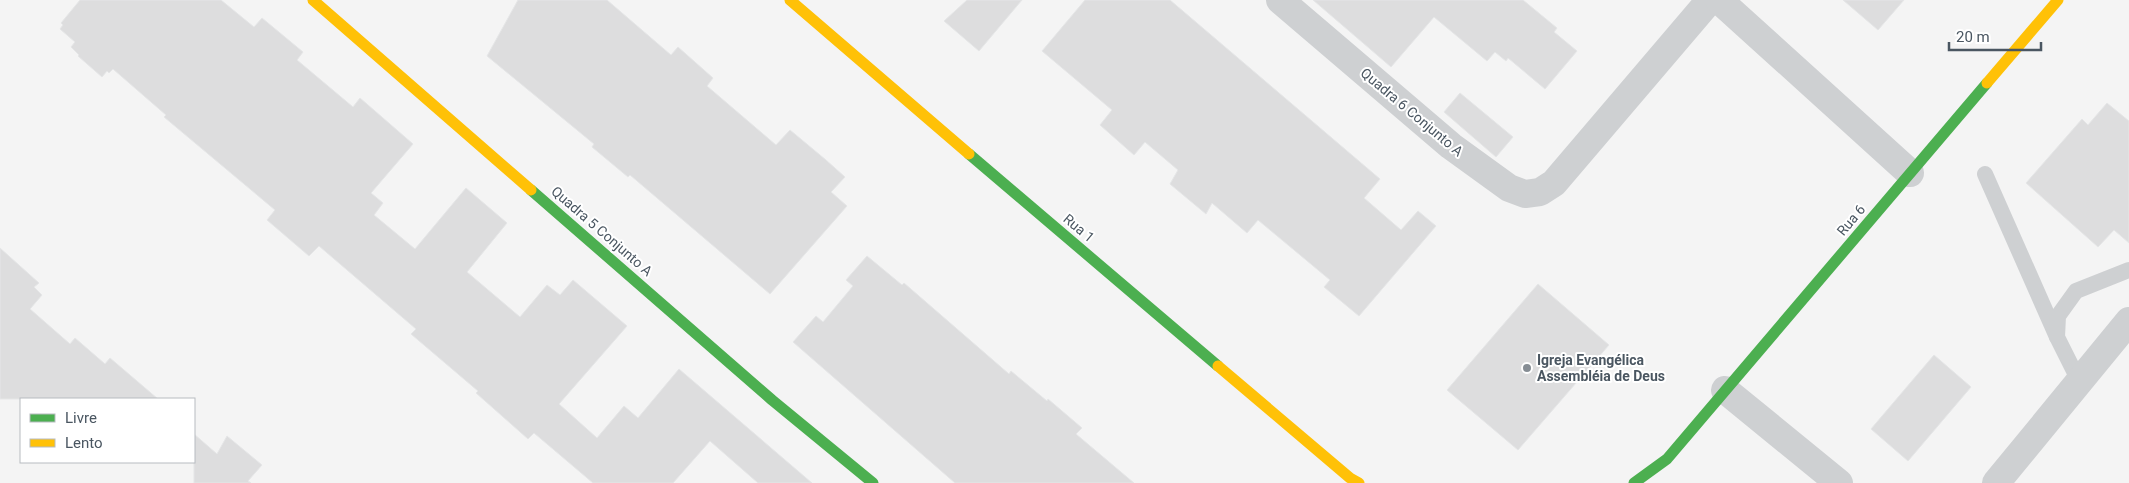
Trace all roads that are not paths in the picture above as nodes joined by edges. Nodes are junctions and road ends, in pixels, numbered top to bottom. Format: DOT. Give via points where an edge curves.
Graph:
graph roads {
  1 [pos="313,0"];
  2 [pos="790,0"];
  3 [pos="1280,0"];
  4 [pos="1710,0"];
  5 [pos="1719,0"];
  6 [pos="2058,0"];
  7 [pos="1910,173"];
  8 [pos="1985,174"];
  9 [pos="2129,270"];
  10 [pos="2129,321"];
  11 [pos="2058,337"];
  12 [pos="2079,381"];
  13 [pos="1725,390"];
  14 [pos="1667,459"];
  15 [pos="1354,481"];
  16 [pos="873,483"];
  17 [pos="1634,483"];
  18 [pos="1655,483"];
  19 [pos="1839,483"];
  20 [pos="1996,483"];
  1 -- 16 [label="street, Quadra 5 Conjunto A" via="772,400"];
  2 -- 15 [label="street, Rua 1"];
  3 -- 4 [label="street, Quadra 6 Conjunto A" via="1450,146 1509,188 1525,194 1540,192 1554,184"];
  5 -- 7 [label="street"];
  6 -- 7 [label="street, Rua 6"];
  7 -- 13 [label="street, Rua 6"];
  8 -- 11 [label="lane"];
  9 -- 11 [label="lane" via="2076,291 2058,316"];
  10 -- 12 [label="street"];
  11 -- 12 [label="lane"];
  12 -- 20 [label="street"];
  13 -- 14 [label="street, Rua 6"];
  13 -- 19 [label="street"];
  14 -- 17 [label="street, Rua 6"];
  14 -- 18 [label="street, Rua 6"];
}
